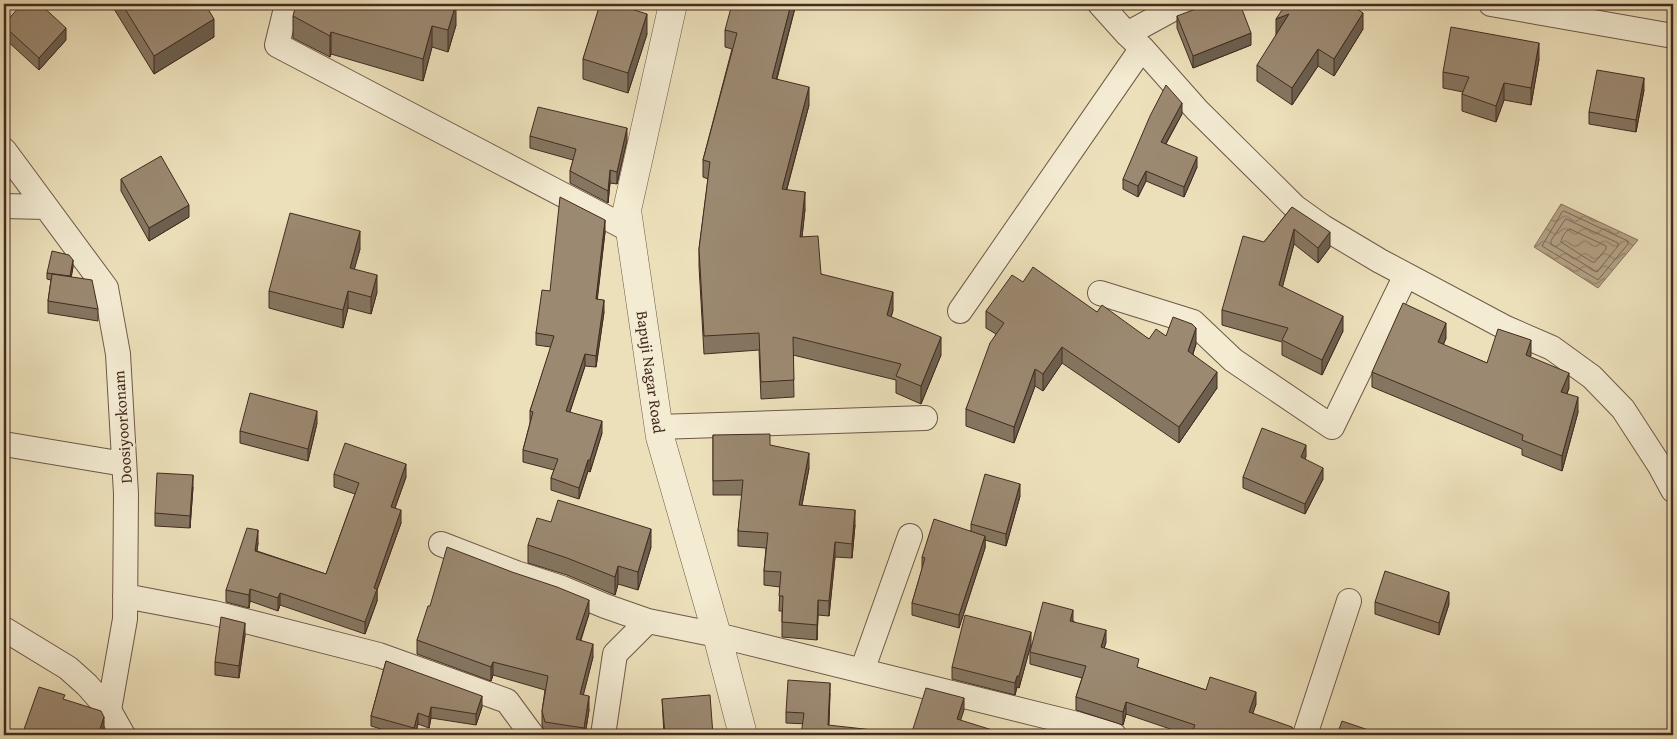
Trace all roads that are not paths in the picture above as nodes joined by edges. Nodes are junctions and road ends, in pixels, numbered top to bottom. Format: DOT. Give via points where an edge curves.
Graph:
graph roads {
  1 [pos="288,4"];
  2 [pos="673,4"];
  3 [pos="1100,4"];
  4 [pos="1182,4"];
  5 [pos="1491,4"];
  6 [pos="1673,36"];
  7 [pos="1135,41"];
  8 [pos="4,150"];
  9 [pos="4,206"];
  10 [pos="46,207"];
  11 [pos="630,230"];
  12 [pos="1406,275"];
  13 [pos="1100,293"];
  14 [pos="960,311"];
  15 [pos="925,418"];
  16 [pos="658,427"];
  17 [pos="4,444"];
  18 [pos="124,464"];
  19 [pos="1673,490"];
  20 [pos="910,536"];
  21 [pos="441,544"];
  22 [pos="125,596"];
  23 [pos="1349,601"];
  24 [pos="648,621"];
  25 [pos="4,629"];
  26 [pos="717,635"];
  27 [pos="862,671"];
  28 [pos="109,710"];
  29 [pos="122,735"];
  30 [pos="532,735"];
  31 [pos="603,735"];
  32 [pos="742,735"];
  33 [pos="1114,735"];
  34 [pos="1305,735"];
  1 -- 11 [label="street" via="277,45"];
  2 -- 11 [label="street, Bapuji Nagar Road" via="627,210"];
  3 -- 7 [label="street"];
  4 -- 7 [label="street"];
  5 -- 6 [label="street"];
  7 -- 12 [label="street" via="1197,110 1294,207"];
  7 -- 14 [label="street"];
  8 -- 10 [label="street, Doosiyoorkonam"];
  9 -- 10 [label="street"];
  10 -- 18 [label="street, Doosiyoorkonam" via="106,288 118,354"];
  11 -- 16 [label="street, Bapuji Nagar Road"];
  12 -- 13 [label="street" via="1332,427 1233,360 1193,322"];
  12 -- 19 [label="street" via="1506,328 1552,348 1592,377 1622,409"];
  15 -- 16 [label="street"];
  16 -- 26 [label="street, Bapuji Nagar Road"];
  17 -- 18 [label="street"];
  18 -- 22 [label="street, Doosiyoorkonam"];
  20 -- 27 [label="street"];
  21 -- 24 [label="street"];
  22 -- 28 [label="street, Doosiyoorkonam" via="125,619"];
  22 -- 30 [label="street" via="214,613 379,655 507,701"];
  23 -- 34 [label="street"];
  24 -- 26 [label="street"];
  24 -- 31 [label="street" via="615,654"];
  25 -- 28 [label="street" via="68,668"];
  26 -- 27 [label="street"];
  26 -- 32 [label="street, Bapuji Nagar Road"];
  27 -- 33 [label="street"];
  28 -- 29 [label="street"];
}
